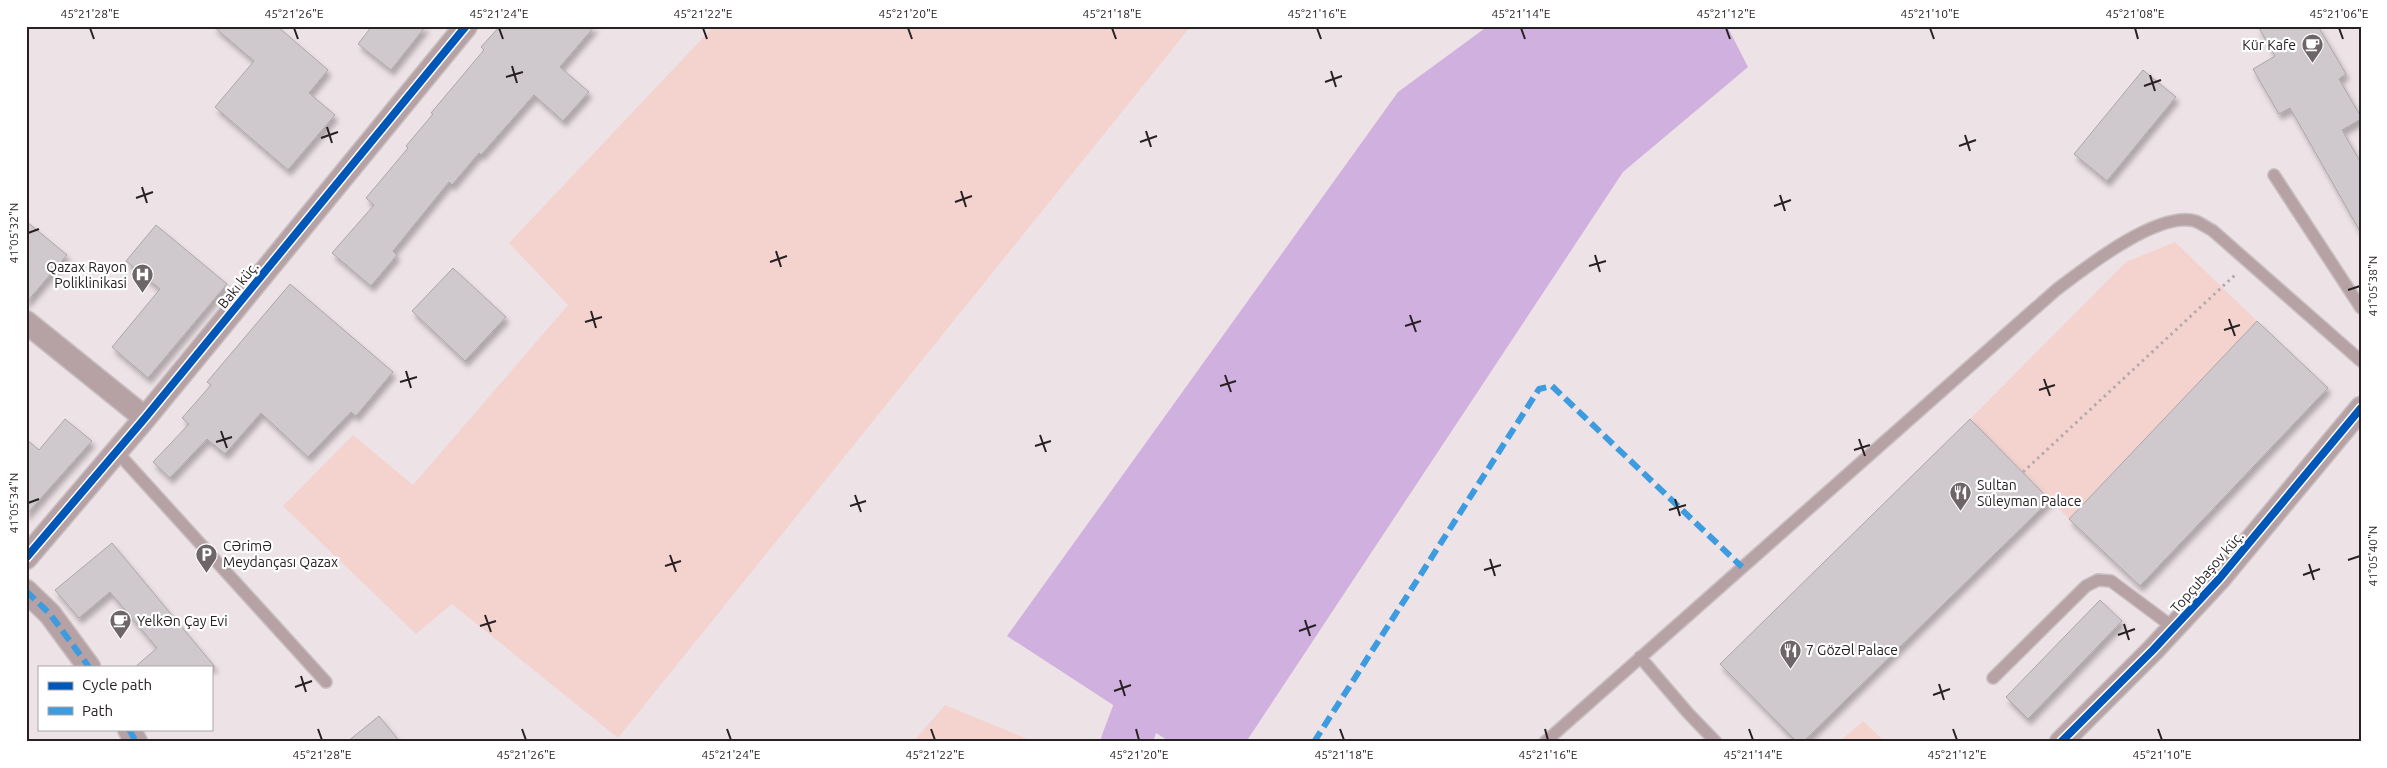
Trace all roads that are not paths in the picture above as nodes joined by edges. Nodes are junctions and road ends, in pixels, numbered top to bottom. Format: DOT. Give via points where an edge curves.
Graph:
graph roads {
  1 [pos="466,26"];
  2 [pos="2274,175"];
  3 [pos="2361,308"];
  4 [pos="26,322"];
  5 [pos="2361,361"];
  6 [pos="2361,408"];
  7 [pos="145,418"];
  8 [pos="116,452"];
  9 [pos="26,558"];
  10 [pos="26,591"];
  11 [pos="2174,628"];
  12 [pos="1640,658"];
  13 [pos="88,666"];
  14 [pos="1993,678"];
  15 [pos="326,682"];
  16 [pos="130,730"];
  17 [pos="136,742"];
  18 [pos="1545,742"];
  19 [pos="1716,742"];
  20 [pos="2061,742"];
  1 -- 7 [label="street, Bakı küç."];
  2 -- 3 [label="lane"];
  4 -- 7 [label="street"];
  5 -- 12 [label="lane" via="2212,230 2194,221 2172,221 2149,229 2119,245 2056,290"];
  6 -- 11 [label="street, Topçubaşov küç." via="2219,579"];
  7 -- 8 [label="street, Bakı küç."];
  8 -- 9 [label="street, Bakı küç."];
  8 -- 15 [label="lane"];
  10 -- 13 [label="street" via="50,614"];
  11 -- 14 [label="lane" via="2111,581 2098,580 2086,586"];
  11 -- 20 [label="street, Topçubaşov küç."];
  12 -- 18 [label="lane"];
  12 -- 19 [label="lane"];
  16 -- 17 [label="street"];
}
